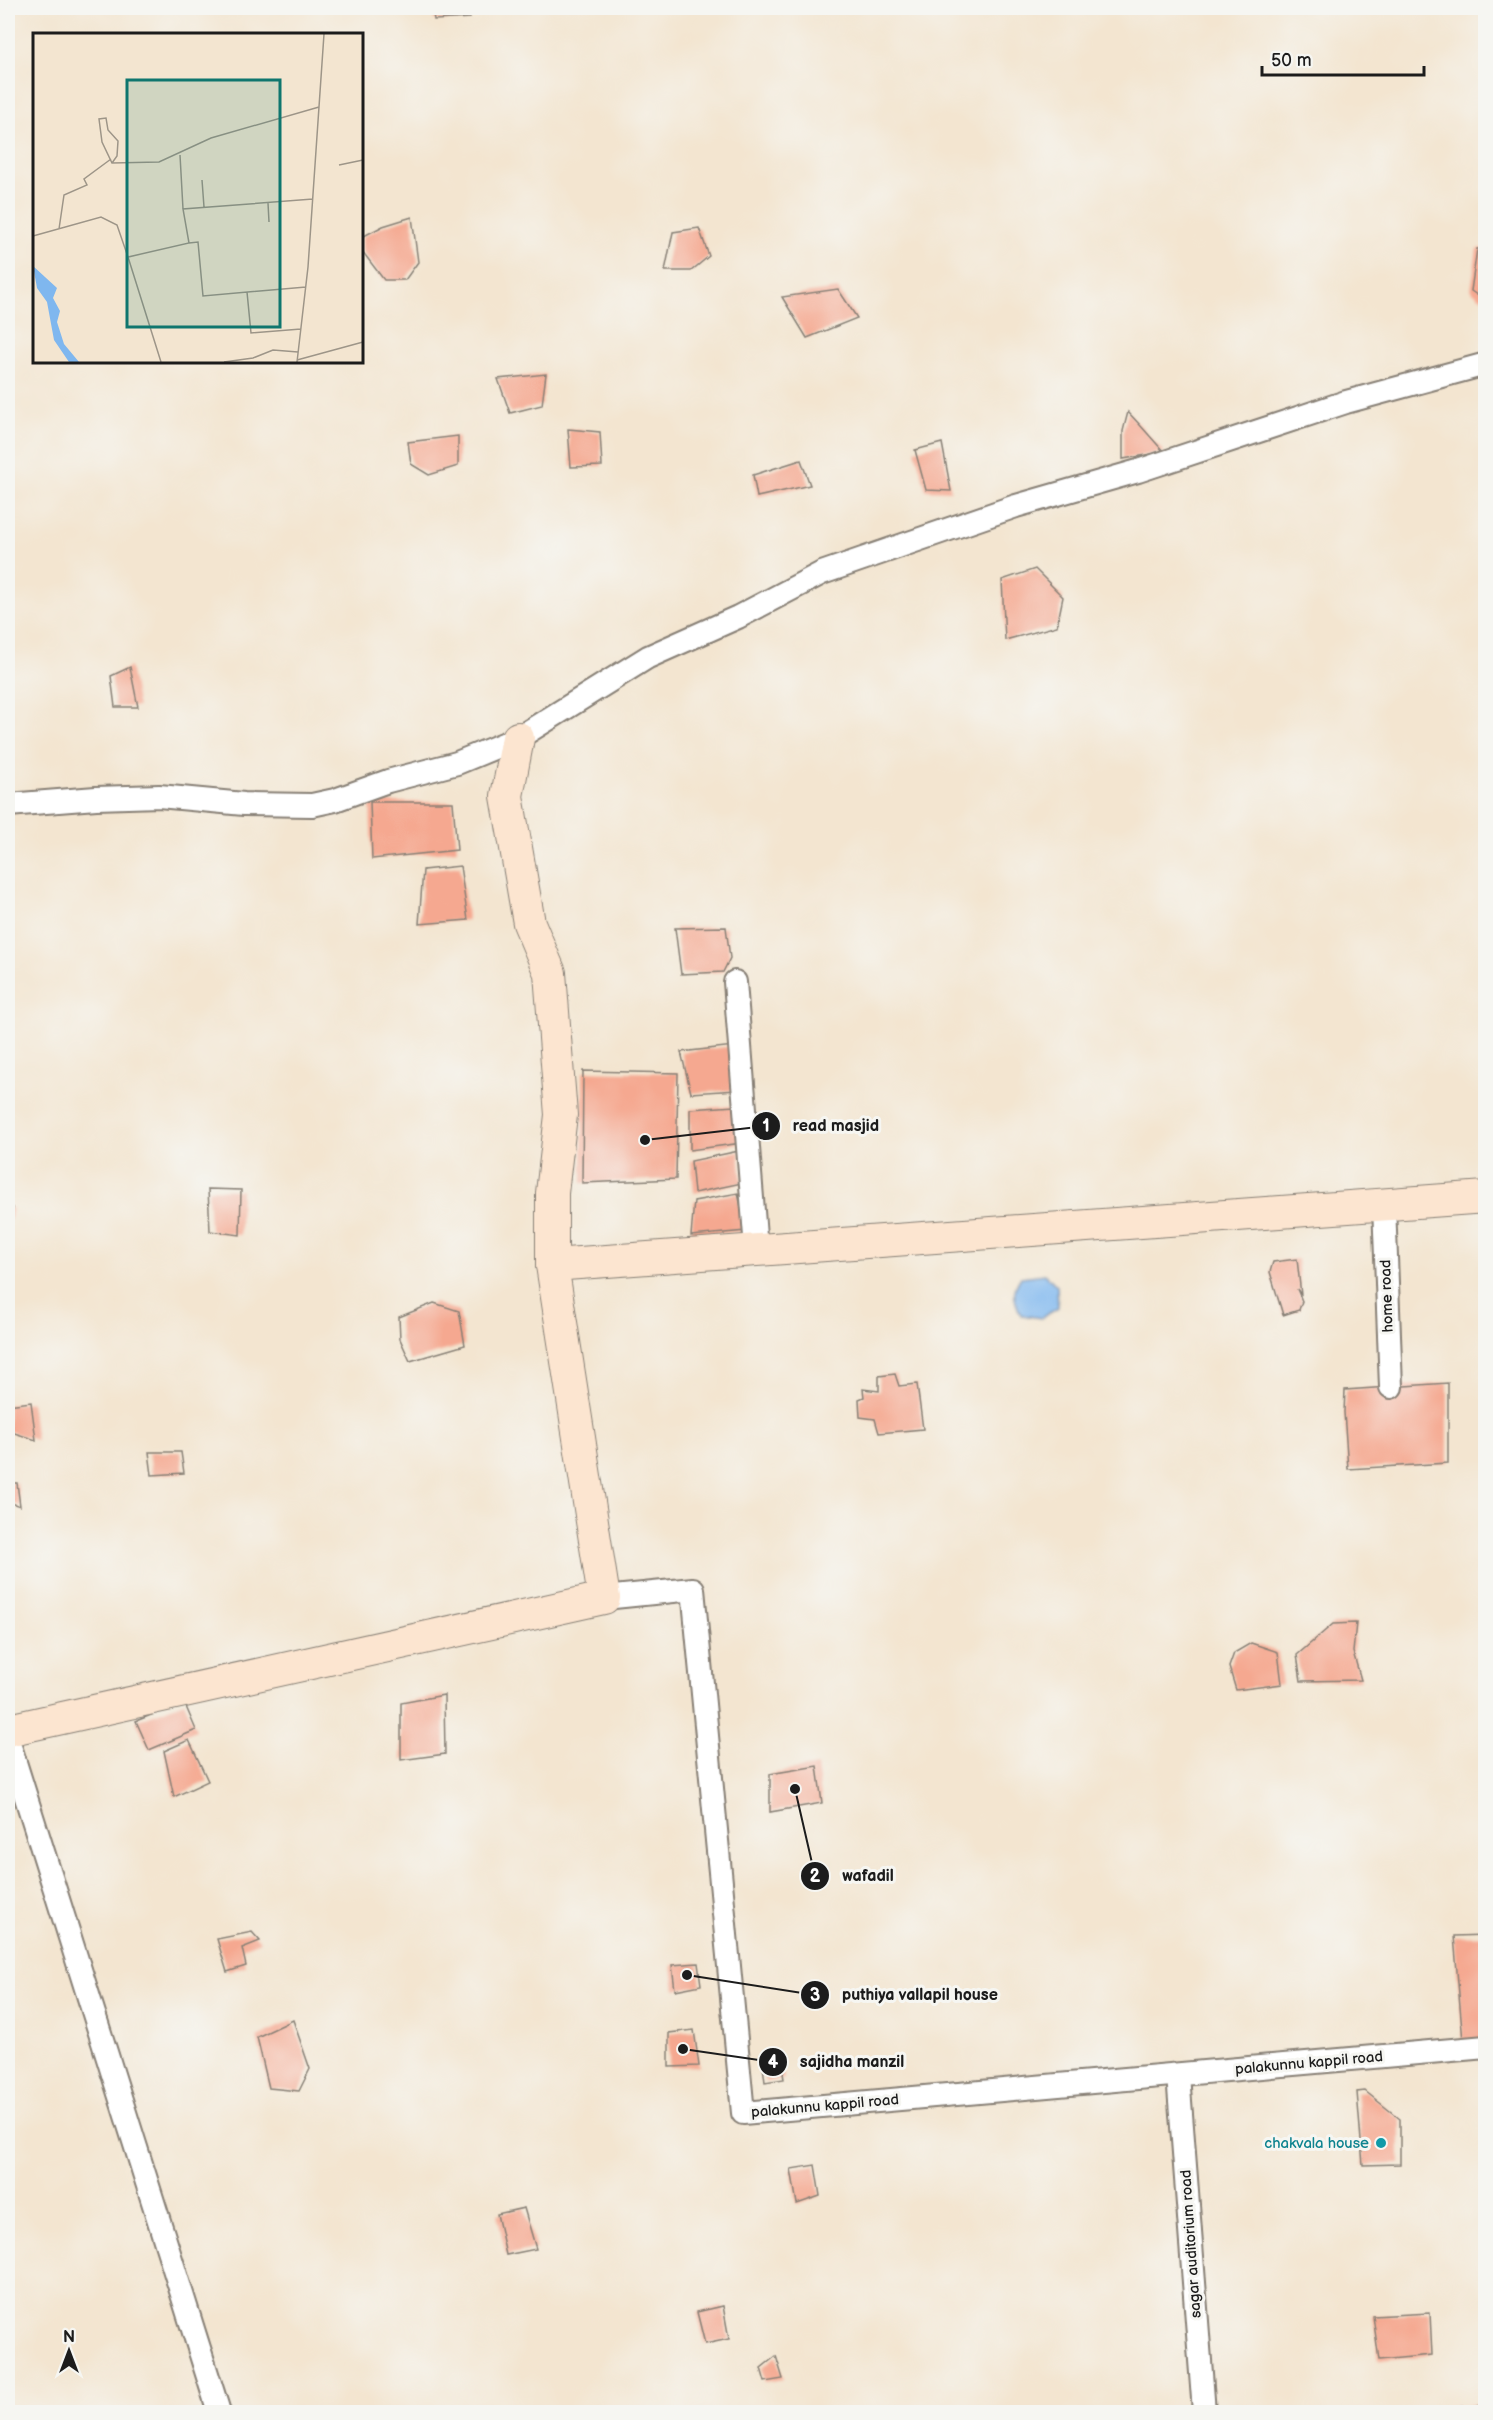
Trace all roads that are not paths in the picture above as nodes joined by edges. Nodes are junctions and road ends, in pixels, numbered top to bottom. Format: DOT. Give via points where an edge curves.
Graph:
graph roads {
  1 [pos="1485,364"];
  2 [pos="518,738"];
  3 [pos="8,806"];
  4 [pos="735,982"];
  5 [pos="1485,1197"];
  6 [pos="1384,1205"];
  7 [pos="756,1249"];
  8 [pos="552,1265"];
  9 [pos="1391,1387"];
  10 [pos="604,1598"];
  11 [pos="8,1730"];
  12 [pos="8,1740"];
  13 [pos="1485,2047"];
  14 [pos="1178,2075"];
  15 [pos="219,2412"];
  16 [pos="1204,2412"];
  1 -- 2 [label="street" via="1346,402 1138,471 1016,506 822,573 738,617 648,657"];
  2 -- 3 [label="street" via="457,763 312,805 159,796"];
  2 -- 8 [label="street" via="507,796 529,923 550,973 561,1115 552,1193"];
  4 -- 7 [label="street"];
  5 -- 6 [label="street"];
  6 -- 7 [label="street"];
  6 -- 9 [label="street, home road"];
  7 -- 8 [label="street"];
  8 -- 10 [label="street"];
  10 -- 11 [label="street"];
  10 -- 14 [label="street, palakunnu kappil road" via="693,1589 743,2113"];
  12 -- 15 [label="street"];
  13 -- 14 [label="street, palakunnu kappil road"];
  14 -- 16 [label="street, sagar auditorium road"];
}
